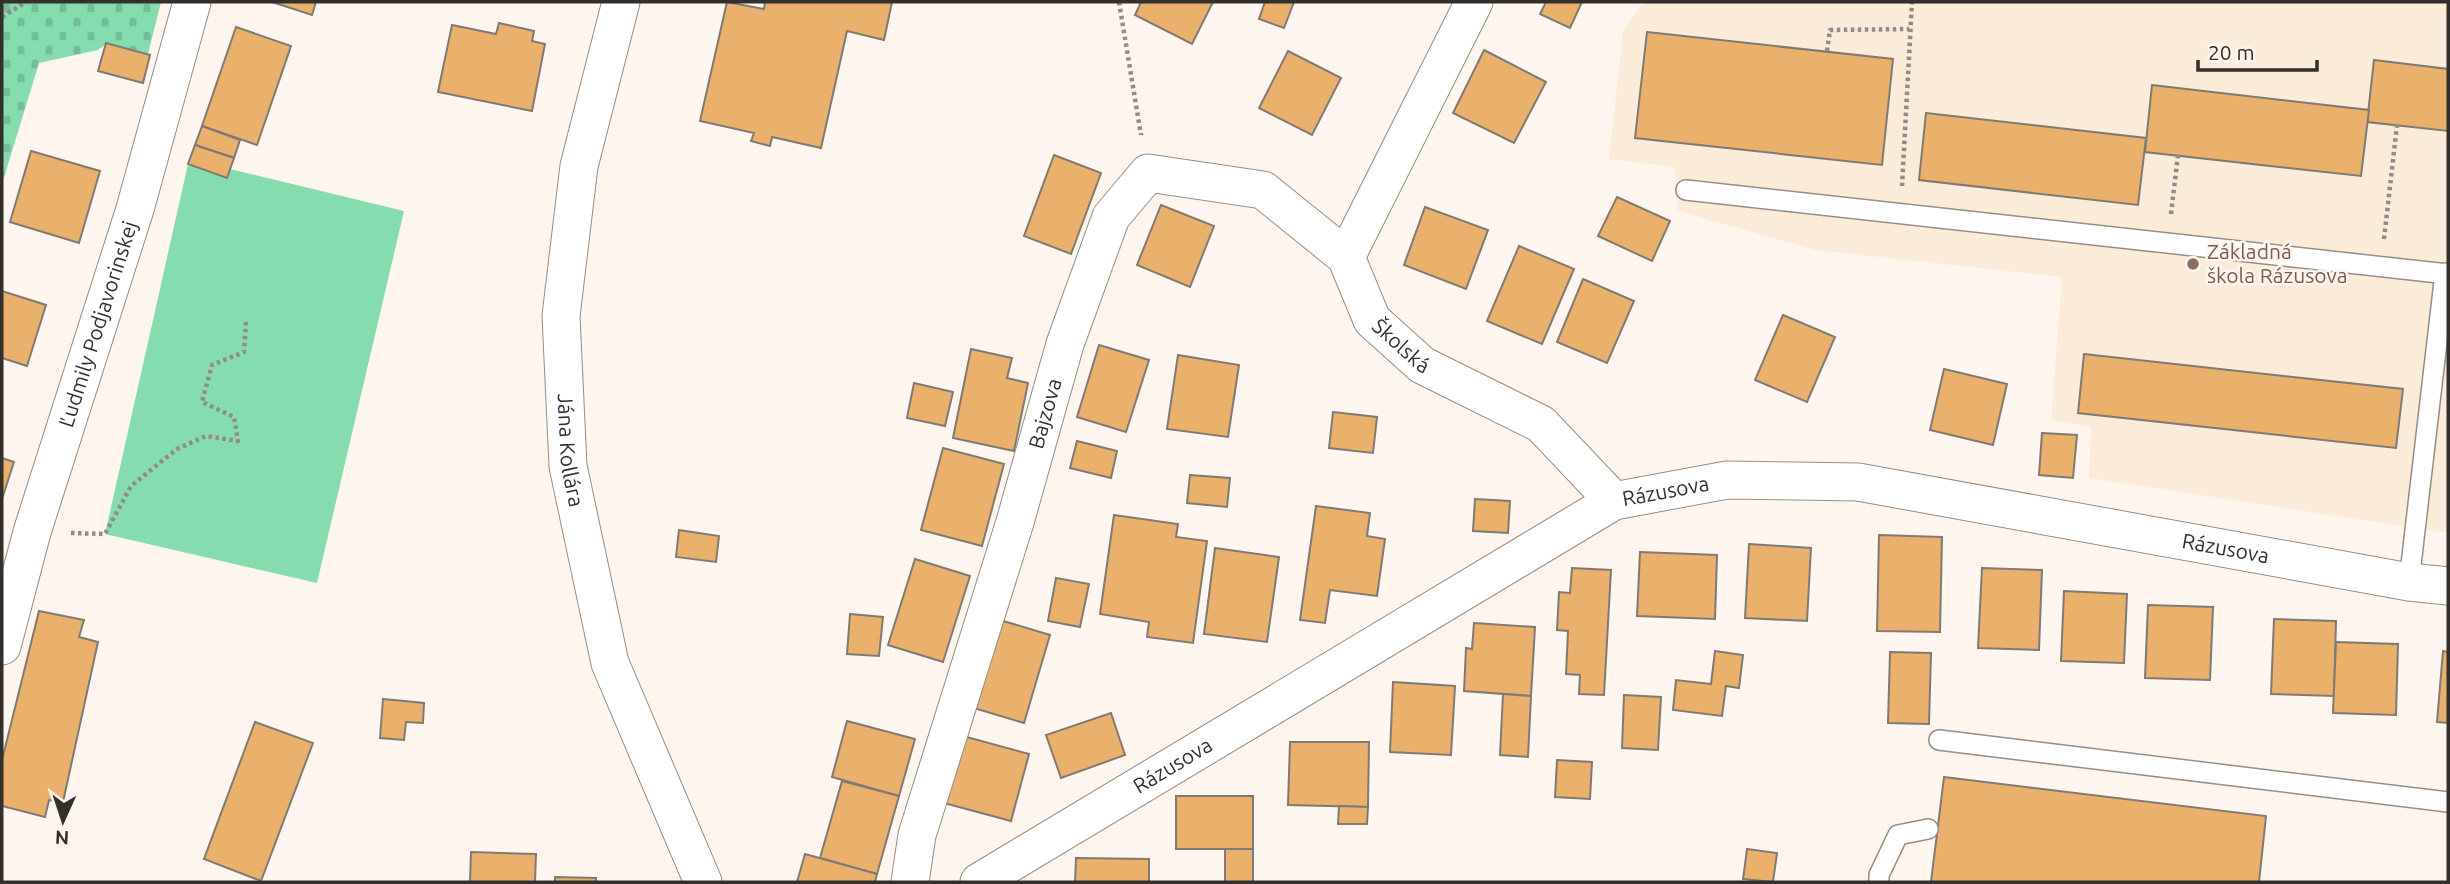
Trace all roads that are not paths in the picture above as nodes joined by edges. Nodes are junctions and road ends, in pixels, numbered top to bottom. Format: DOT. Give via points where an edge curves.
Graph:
graph roads {
  1 [pos="192,2"];
  2 [pos="621,2"];
  3 [pos="1474,2"];
  4 [pos="1686,190"];
  5 [pos="1346,257"];
  6 [pos="2446,274"];
  7 [pos="1614,501"];
  8 [pos="2409,582"];
  9 [pos="2448,586"];
  10 [pos="2,646"];
  11 [pos="1939,740"];
  12 [pos="2448,802"];
  13 [pos="1928,829"];
  14 [pos="703,882"];
  15 [pos="909,882"];
  16 [pos="979,882"];
  17 [pos="1879,882"];
  1 -- 10 [label="street, Ľudmily Podjavorinskej" via="135,209 32,532"];
  2 -- 14 [label="street, Jána Kollára" via="579,166 561,316 568,466 610,663"];
  3 -- 5 [label="street"];
  4 -- 6 [label="lane"];
  5 -- 7 [label="street, Školská" via="1372,320 1422,366 1541,424"];
  5 -- 15 [label="street, Bajzova" via="1263,190 1148,173 1111,217 1065,344 917,835"];
  6 -- 8 [label="lane"];
  7 -- 8 [label="street, Rázusova" via="1727,480 1858,482"];
  7 -- 16 [label="street, Rázusova"];
  8 -- 9 [label="street, Rázusova"];
  11 -- 12 [label="lane"];
  13 -- 17 [label="lane" via="1898,835"];
}
